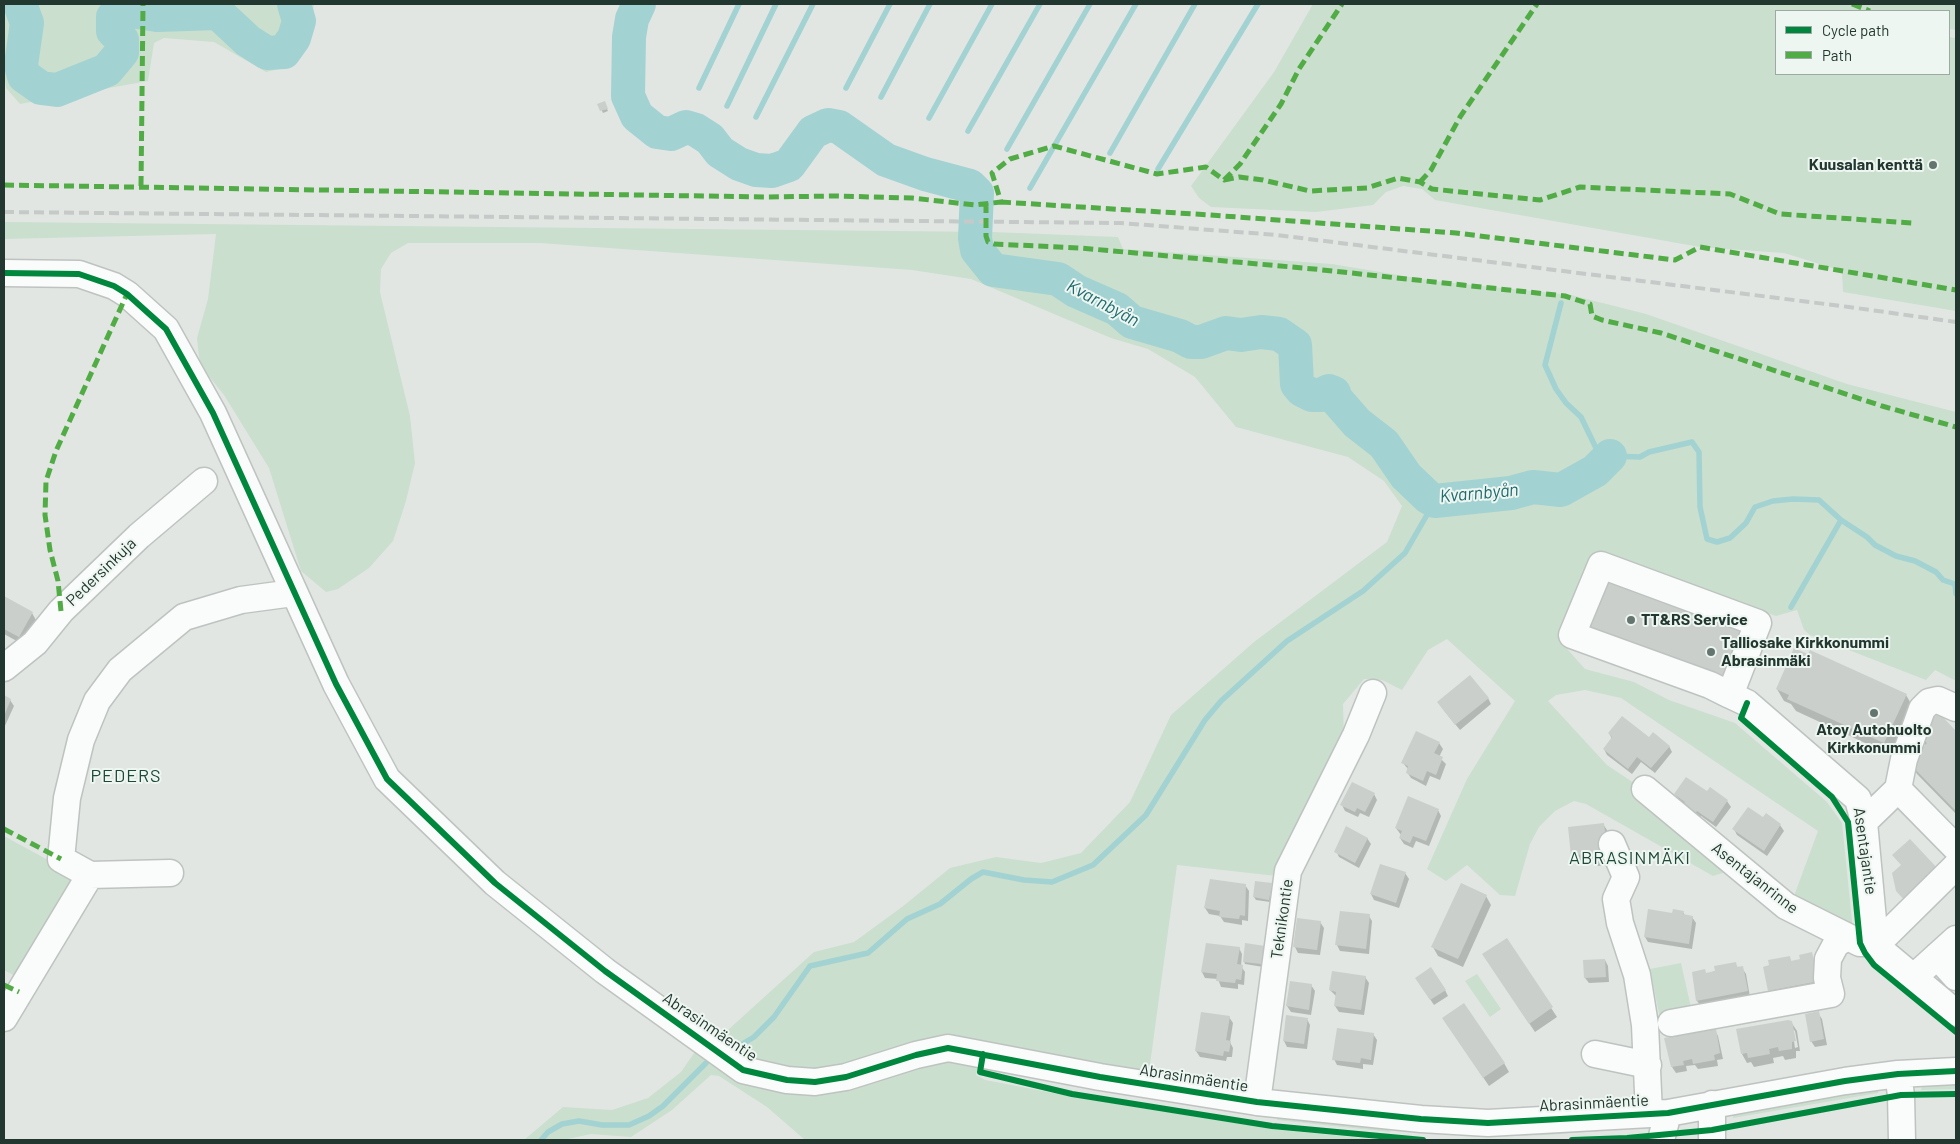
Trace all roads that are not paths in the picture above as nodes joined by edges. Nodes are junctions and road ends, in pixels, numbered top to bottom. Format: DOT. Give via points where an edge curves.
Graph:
graph roads {
  1 [pos="4,273"];
  2 [pos="204,481"];
  3 [pos="293,593"];
  4 [pos="4,668"];
  5 [pos="1373,693"];
  6 [pos="1739,699"];
  7 [pos="1956,708"];
  8 [pos="1645,789"];
  9 [pos="1898,789"];
  10 [pos="1864,822"];
  11 [pos="1612,844"];
  12 [pos="1956,848"];
  13 [pos="1956,866"];
  14 [pos="170,873"];
  15 [pos="90,874"];
  16 [pos="1847,937"];
  17 [pos="1956,938"];
  18 [pos="1878,943"];
  19 [pos="1937,956"];
  20 [pos="1914,977"];
  21 [pos="1956,977"];
  22 [pos="1956,1013"];
  23 [pos="4,1018"];
  24 [pos="1671,1023"];
  25 [pos="1595,1054"];
  26 [pos="1648,1065"];
  27 [pos="1956,1071"];
  28 [pos="1898,1074"];
  29 [pos="1257,1102"];
  30 [pos="1712,1104"];
  31 [pos="1658,1113"];
  32 [pos="1419,1130"];
  33 [pos="1661,1140"];
  34 [pos="1712,1140"];
  35 [pos="1902,1140"];
  1 -- 3 [label="street, Abrasinmäentie" via="79,274 114,286 166,329 213,413"];
  2 -- 4 [label="street, Pedersinkuja" via="139,536 61,611 35,643"];
  3 -- 15 [label="street" via="241,600 184,617 120,670 97,700 80,740 67,798 61,859"];
  3 -- 29 [label="street, Abrasinmäentie" via="336,684 387,779 494,883 605,971 744,1070 814,1082 846,1077 948,1048"];
  5 -- 29 [label="street, Teknikontie" via="1356,735 1288,871"];
  6 -- 6 [label="street, Asentajantie" via="1710,685 1572,635 1601,565 1758,623"];
  6 -- 10 [label="street, Asentajantie" via="1858,799"];
  7 -- 9 [label="street" via="1938,700 1922,709 1904,760"];
  8 -- 16 [label="street, Asentajanrinne" via="1786,906"];
  9 -- 10 [label="street"];
  9 -- 12 [label="street"];
  10 -- 18 [label="street, Asentajantie" via="1874,931"];
  11 -- 26 [label="street" via="1626,877 1616,899 1620,923 1637,975"];
  13 -- 18 [label="street"];
  14 -- 15 [label="street"];
  15 -- 23 [label="street"];
  16 -- 18 [label="street, Asentajanrinne" via="1860,943"];
  16 -- 24 [label="street" via="1836,944 1828,959 1827,978 1831,994"];
  17 -- 19 [label="street"];
  18 -- 20 [label="street" via="1883,952"];
  19 -- 20 [label="street"];
  19 -- 21 [label="street"];
  20 -- 22 [label="street"];
  25 -- 26 [label="street"];
  26 -- 31 [label="street"];
  27 -- 28 [label="street, Abrasinmäentie"];
  28 -- 30 [label="street, Abrasinmäentie"];
  28 -- 35 [label="street"];
  29 -- 32 [label="street, Abrasinmäentie"];
  30 -- 31 [label="street, Abrasinmäentie"];
  30 -- 34 [label="street"];
  31 -- 32 [label="street, Abrasinmäentie" via="1488,1122"];
  31 -- 33 [label="street"];
}
